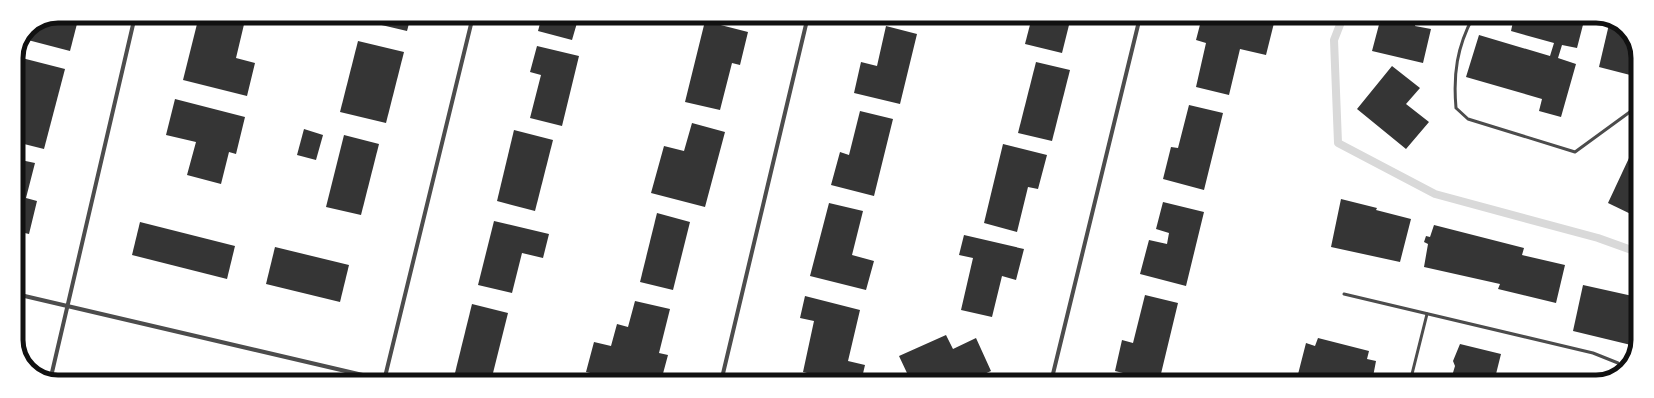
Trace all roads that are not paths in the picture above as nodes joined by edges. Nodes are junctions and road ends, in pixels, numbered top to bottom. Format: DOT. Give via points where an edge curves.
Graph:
graph roads {
  1 [pos="133,23"];
  2 [pos="471,23"];
  3 [pos="806,23"];
  4 [pos="1139,23"];
  5 [pos="1470,23"];
  6 [pos="1631,111"];
  7 [pos="1344,294"];
  8 [pos="23,296"];
  9 [pos="67,306"];
  10 [pos="1427,314"];
  11 [pos="1620,365"];
  12 [pos="52,374"];
  13 [pos="359,375"];
  14 [pos="385,375"];
  15 [pos="723,375"];
  16 [pos="1053,375"];
  17 [pos="1412,375"];
  1 -- 9 [label="street"];
  2 -- 14 [label="street"];
  3 -- 15 [label="street"];
  4 -- 16 [label="street"];
  5 -- 6 [label="lane" via="1465,31 1453,82 1456,108 1468,119 1575,152"];
  7 -- 10 [label="lane"];
  8 -- 9 [label="street"];
  9 -- 12 [label="street"];
  9 -- 13 [label="street"];
  10 -- 11 [label="lane" via="1593,353"];
  10 -- 17 [label="lane"];
}
